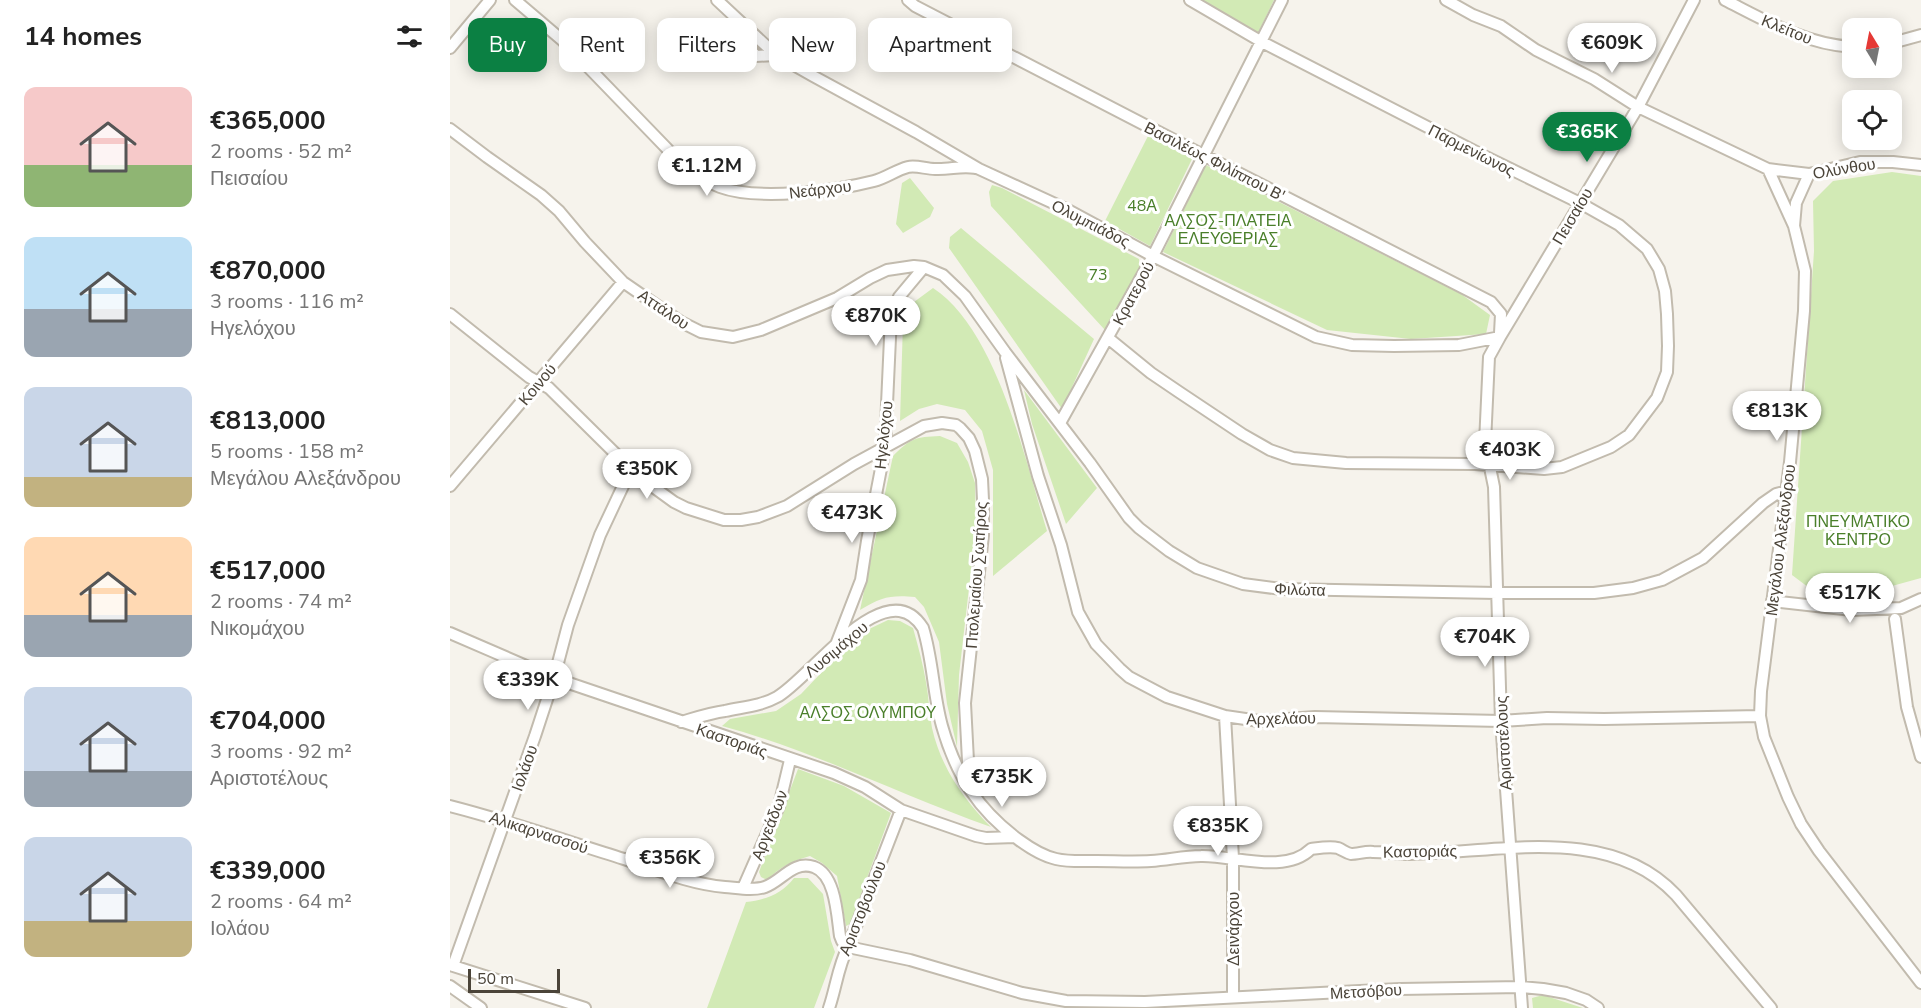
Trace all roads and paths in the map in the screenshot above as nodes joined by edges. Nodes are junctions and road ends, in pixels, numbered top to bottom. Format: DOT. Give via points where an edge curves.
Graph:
graph roads {
  1 [pos="490,0"];
  2 [pos="515,0"];
  3 [pos="717,0"];
  4 [pos="908,0"];
  5 [pos="1190,0"];
  6 [pos="1282,0"];
  7 [pos="1446,0"];
  8 [pos="1694,0"];
  9 [pos="1725,0"];
  10 [pos="1921,35"];
  11 [pos="1902,40"];
  12 [pos="1262,42"];
  13 [pos="1842,45"];
  14 [pos="450,48"];
  15 [pos="1638,107"];
  16 [pos="450,129"];
  17 [pos="1203,155"];
  18 [pos="1921,165"];
  19 [pos="979,169"];
  20 [pos="1768,169"];
  21 [pos="1809,174"];
  22 [pos="1580,203"];
  23 [pos="1794,226"];
  24 [pos="1153,256"];
  25 [pos="924,267"];
  26 [pos="623,282"];
  27 [pos="450,314"];
  28 [pos="1500,337"];
  29 [pos="1108,338"];
  30 [pos="1005,352"];
  31 [pos="538,382"];
  32 [pos="1060,423"];
  33 [pos="885,448"];
  34 [pos="1490,465"];
  35 [pos="631,469"];
  36 [pos="450,486"];
  37 [pos="1786,491"];
  38 [pos="1497,592"];
  39 [pos="1921,599"];
  40 [pos="1773,601"];
  41 [pos="1895,619"];
  42 [pos="450,633"];
  43 [pos="836,644"];
  44 [pos="554,678"];
  45 [pos="1225,716"];
  46 [pos="1760,716"];
  47 [pos="681,722"];
  48 [pos="1501,722"];
  49 [pos="1921,757"];
  50 [pos="790,760"];
  51 [pos="974,795"];
  52 [pos="450,806"];
  53 [pos="901,810"];
  54 [pos="504,820"];
  55 [pos="1015,837"];
  56 [pos="1510,848"];
  57 [pos="1233,858"];
  58 [pos="743,888"];
  59 [pos="848,947"];
  60 [pos="452,965"];
  61 [pos="1921,982"];
  62 [pos="450,986"];
  63 [pos="1521,987"];
  64 [pos="1233,997"];
  65 [pos="1215,1003"];
  66 [pos="481,1008"];
  67 [pos="585,1008"];
  68 [pos="829,1008"];
  69 [pos="1522,1008"];
  70 [pos="1598,1008"];
  71 [pos="1771,1008"];
  1 -- 14 [label="street"];
  2 -- 19 [label="street, Νεάρχου" via="562,40 678,160 695,174 722,187 778,194 865,183 911,166"];
  3 -- 19 [label="street, Ολυμπιάδος" via="776,55"];
  4 -- 17 [label="street, Βασιλέως Φιλίππου Β'"];
  5 -- 12 [label="street, Παρμενίωνος"];
  6 -- 12 [label="street, Κρατερού"];
  7 -- 15 [label="street" via="1501,26"];
  8 -- 15 [label="street, Πεισαίου"];
  9 -- 13 [label="street, Κλείτου" via="1791,33"];
  10 -- 11 [label="street"];
  12 -- 17 [label="street, Κρατερού"];
  12 -- 22 [label="street, Παρμενίωνος"];
  15 -- 20 [label="street"];
  15 -- 22 [label="street, Πεισαίου"];
  16 -- 26 [label="street, Αττάλου" via="542,195"];
  17 -- 24 [label="street, Κρατερού"];
  17 -- 28 [label="street, Βασιλέως Φιλίππου Β'" via="1491,302 1501,314"];
  18 -- 21 [label="street, Ολύνθου" via="1860,162"];
  19 -- 24 [label="street, Ολυμπιάδος" via="1064,208"];
  20 -- 21 [label="street, Ολύνθου"];
  20 -- 23 [label="street, Μεγάλου Αλεξάνδρου"];
  21 -- 23 [label="street" via="1796,202"];
  22 -- 28 [label="street, Πεισαίου"];
  22 -- 34 [label="street, Παρμενίωνος" via="1619,225 1647,249 1657,264 1667,314 1664,382 1634,430 1611,447 1555,468"];
  23 -- 37 [label="street, Μεγάλου Αλεξάνδρου" via="1805,271"];
  24 -- 28 [label="street, Ολυμπιάδος" via="1327,340 1376,346 1459,345"];
  24 -- 29 [label="street, Κρατερού"];
  25 -- 26 [label="street, Αττάλου" via="908,266 878,273 837,298 761,330 733,337 691,328"];
  25 -- 30 [label="street, Φιλώτα" via="943,275 960,289"];
  25 -- 33 [label="street, Ηγελόχου" via="899,297 891,316"];
  26 -- 31 [label="street, Κοινού"];
  27 -- 31 [label="street, Πτολεμαίου Σωτήρος"];
  28 -- 34 [label="street, Αριστοτέλους" via="1489,357 1487,378 1485,443"];
  29 -- 32 [label="street, Κρατερού"];
  29 -- 34 [label="street, Παρμενίωνος" via="1179,392 1242,434 1283,455 1347,464"];
  30 -- 32 [label="street, Φιλώτα"];
  30 -- 45 [label="street, Αρχελάου" via="1084,625 1104,653 1129,677 1180,703"];
  31 -- 35 [label="street, Πτολεμαίου Σωτήρος" via="549,388"];
  31 -- 36 [label="street, Κοινού"];
  32 -- 38 [label="street, Φιλώτα" via="1129,518 1169,552 1207,572 1243,584 1281,589"];
  33 -- 35 [label="street, Πτολεμαίου Σωτήρος" via="787,506 758,517 731,521 705,516 674,502"];
  33 -- 43 [label="street, Ηγελόχου" via="861,580"];
  33 -- 51 [label="street, Πτολεμαίου Σωτήρος" via="924,426 949,424 964,432 978,460 982,535 965,703"];
  34 -- 38 [label="street, Αριστοτέλους" via="1495,499"];
  35 -- 44 [label="street, Ιολάου" via="600,535"];
  37 -- 38 [label="street, Φιλώτα" via="1755,510 1703,558 1662,580 1594,593"];
  37 -- 40 [label="street, Μεγάλου Αλεξάνδρου"];
  38 -- 48 [label="street, Αριστοτέλους"];
  39 -- 40 [label="street" via="1901,608 1852,610"];
  40 -- 46 [label="street, Μεγάλου Αλεξάνδρου"];
  41 -- 49 [label="street" via="1907,707"];
  42 -- 44 [label="street, Καστοριάς"];
  43 -- 47 [label="street, Λυσιμάχου" via="780,696 758,705"];
  43 -- 51 [label="street, Λυσιμάχου" via="887,612 903,610 914,616 925,635 947,741 959,772"];
  44 -- 47 [label="street, Καστοριάς"];
  44 -- 54 [label="street, Ιολάου"];
  45 -- 48 [label="street, Αρχελάου" via="1259,721 1315,717"];
  45 -- 57 [label="street, Δεινάρχου"];
  46 -- 48 [label="street, Αρχελάου"];
  46 -- 61 [label="street, Μεγάλου Αλεξάνδρου" via="1764,737 1808,837"];
  47 -- 50 [label="street, Καστοριάς"];
  48 -- 56 [label="street, Αριστοτέλους"];
  50 -- 53 [label="street, Καστοριάς" via="852,781"];
  50 -- 58 [label="street, Αργεάδων" via="779,806"];
  51 -- 55 [label="street, Καστοριάς" via="987,814"];
  52 -- 54 [label="street, Αλικαρνασσού"];
  53 -- 55 [label="street, Καστοριάς" via="976,836"];
  53 -- 59 [label="street, Αριστοβούλου"];
  54 -- 58 [label="street, Αλικαρνασσού" via="683,878"];
  54 -- 60 [label="street, Ιολάου"];
  55 -- 57 [label="street, Καστοριάς" via="1036,851 1072,861 1150,861 1205,855"];
  56 -- 57 [label="street, Καστοριάς" via="1414,854 1349,854 1329,848 1311,849 1305,855 1281,862"];
  56 -- 63 [label="street, Αριστοτέλους"];
  56 -- 71 [label="street, Καστοριάς" via="1600,853 1621,858 1653,874 1676,894"];
  57 -- 64 [label="street, Δεινάρχου"];
  58 -- 59 [label="street, Αλικαρνασσού" via="768,885 798,867 818,869 831,885 840,936"];
  59 -- 65 [label="street, Μετσόβου" via="1052,999"];
  59 -- 68 [label="street, Αριστοβούλου"];
  60 -- 67 [label="street"];
  62 -- 66 [label="street"];
  63 -- 64 [label="street, Μετσόβου"];
  63 -- 69 [label="street, Αριστοτέλους"];
  63 -- 70 [label="street, Μετσόβου" via="1566,993"];
  64 -- 65 [label="street, Μετσόβου"];
}
